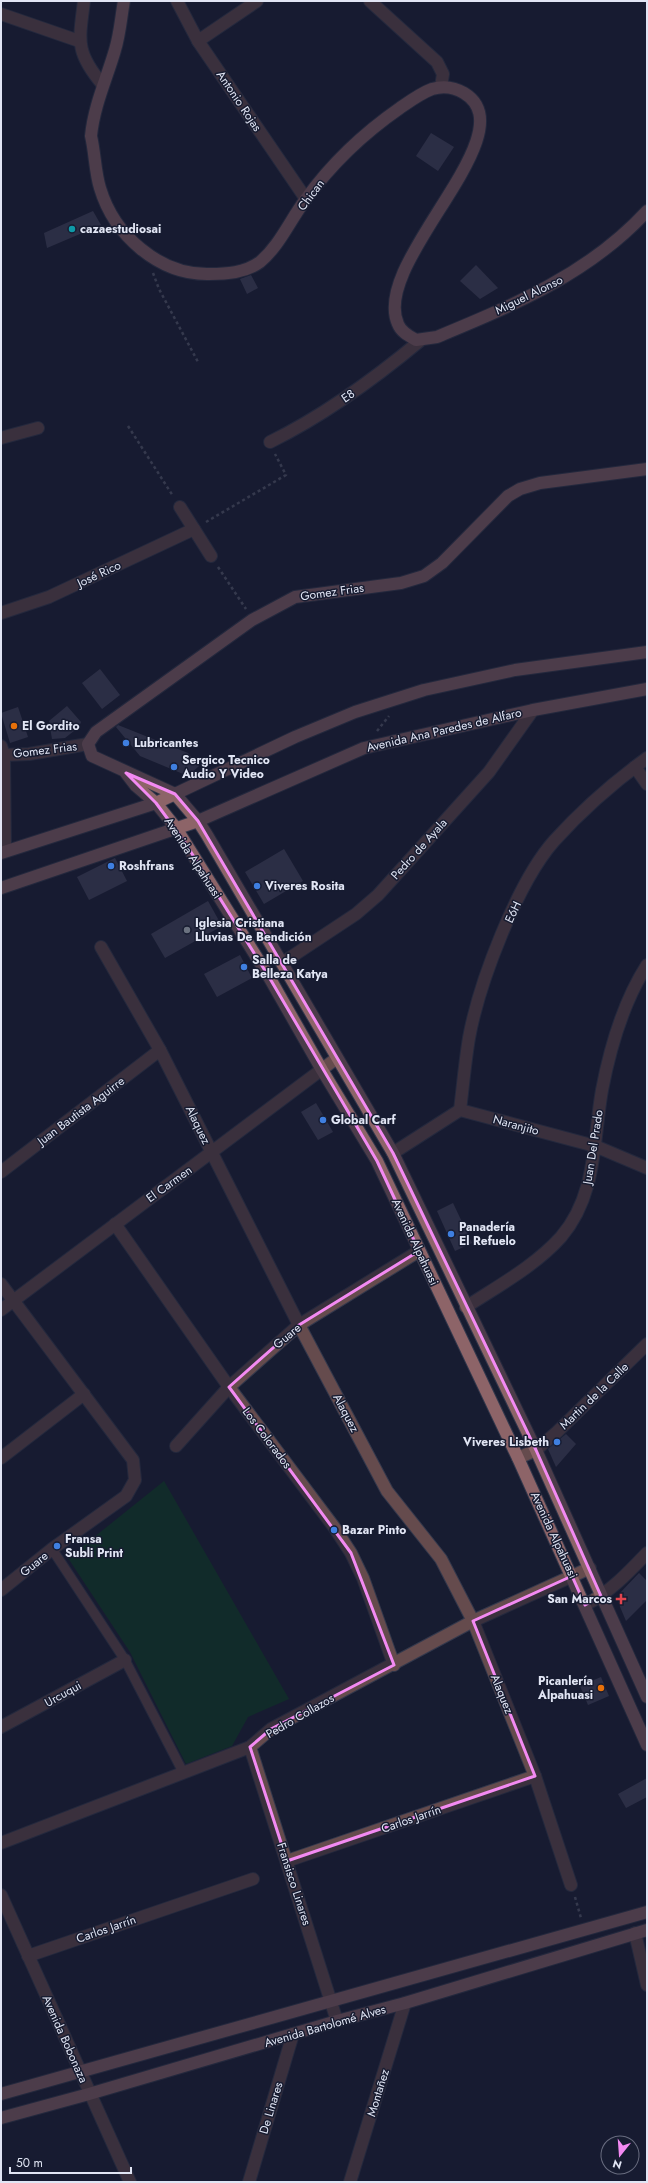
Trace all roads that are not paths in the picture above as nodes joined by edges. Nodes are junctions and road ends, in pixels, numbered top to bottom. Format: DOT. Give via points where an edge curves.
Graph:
graph roads {
  1 [pos="84,1"];
  2 [pos="124,1"];
  3 [pos="177,1"];
  4 [pos="257,1"];
  5 [pos="370,1"];
  6 [pos="1,14"];
  7 [pos="79,41"];
  8 [pos="198,41"];
  9 [pos="103,85"];
  10 [pos="441,87"];
  11 [pos="306,199"];
  12 [pos="647,211"];
  13 [pos="418,340"];
  14 [pos="38,428"];
  15 [pos="1,438"];
  16 [pos="269,440"];
  17 [pos="647,469"];
  18 [pos="180,507"];
  19 [pos="194,529"];
  20 [pos="210,556"];
  21 [pos="1,613"];
  22 [pos="647,652"];
  23 [pos="647,689"];
  24 [pos="532,710"];
  25 [pos="88,744"];
  26 [pos="3,750"];
  27 [pos="647,758"];
  28 [pos="635,767"];
  29 [pos="126,773"];
  30 [pos="647,784"];
  31 [pos="175,794"];
  32 [pos="156,803"];
  33 [pos="198,821"];
  34 [pos="176,828"];
  35 [pos="3,852"];
  36 [pos="1,888"];
  37 [pos="101,946"];
  38 [pos="282,964"];
  39 [pos="647,965"];
  40 [pos="160,1050"];
  41 [pos="337,1058"];
  42 [pos="322,1070"];
  43 [pos="460,1110"];
  44 [pos="594,1146"];
  45 [pos="212,1153"];
  46 [pos="393,1153"];
  47 [pos="647,1168"];
  48 [pos="1,1172"];
  49 [pos="114,1224"];
  50 [pos="419,1251"];
  51 [pos="1,1284"];
  52 [pos="13,1301"];
  53 [pos="466,1306"];
  54 [pos="1,1310"];
  55 [pos="299,1325"];
  56 [pos="647,1344"];
  57 [pos="229,1387"];
  58 [pos="84,1394"];
  59 [pos="176,1446"];
  60 [pos="536,1450"];
  61 [pos="1,1458"];
  62 [pos="518,1458"];
  63 [pos="52,1549"];
  64 [pos="647,1553"];
  65 [pos="590,1568"];
  66 [pos="572,1576"];
  67 [pos="1,1590"];
  68 [pos="601,1596"];
  69 [pos="585,1605"];
  70 [pos="473,1621"];
  71 [pos="125,1660"];
  72 [pos="394,1665"];
  73 [pos="647,1697"];
  74 [pos="1,1727"];
  75 [pos="647,1745"];
  76 [pos="250,1747"];
  77 [pos="183,1772"];
  78 [pos="535,1776"];
  79 [pos="1,1843"];
  80 [pos="287,1862"];
  81 [pos="253,1879"];
  82 [pos="571,1885"];
  83 [pos="2,1898"];
  84 [pos="647,1912"];
  85 [pos="641,1931"];
  86 [pos="28,1956"];
  87 [pos="647,1985"];
  88 [pos="331,2001"];
  89 [pos="405,2003"];
  90 [pos="337,2021"];
  91 [pos="293,2034"];
  92 [pos="80,2072"];
  93 [pos="1,2094"];
  94 [pos="89,2094"];
  95 [pos="1,2118"];
  96 [pos="130,2182"];
  97 [pos="249,2182"];
  98 [pos="350,2182"];
  1 -- 7 [label="street"];
  2 -- 9 [label="main road, Chican" via="116,49"];
  3 -- 8 [label="street, Antonio Rojas"];
  4 -- 8 [label="street"];
  5 -- 10 [label="street" via="436,62 442,74"];
  6 -- 7 [label="street"];
  7 -- 9 [label="street" via="88,68"];
  8 -- 11 [label="street, Antonio Rojas"];
  9 -- 11 [label="main road, Chican" via="91,136 100,188 116,220 146,253 170,268 186,272 225,274 238,272 259,262 284,234"];
  10 -- 11 [label="main road, Chican" via="417,97 376,125 338,161"];
  10 -- 13 [label="main road" via="457,90 470,98 478,109 481,125 466,166 413,252 398,288 394,308 398,325"];
  12 -- 13 [label="main road, Miguel Alonso" via="627,233 556,284 444,334"];
  13 -- 16 [label="street, E8" via="349,396 308,423"];
  14 -- 15 [label="street"];
  17 -- 25 [label="main road, Gomez Frias" via="540,483 520,489 508,496 442,563 424,576 401,583 295,597 252,620 96,732"];
  18 -- 19 [label="street"];
  19 -- 20 [label="street"];
  19 -- 21 [label="street, José Rico" via="49,597"];
  22 -- 31 [label="main road" via="515,670 404,697 355,712 295,737"];
  23 -- 24 [label="main road, Avenida Ana Paredes de Alfaro"];
  24 -- 33 [label="main road, Avenida Ana Paredes de Alfaro" via="364,748"];
  24 -- 38 [label="street, Pedro de Ayala" via="489,772 378,895 356,914"];
  25 -- 26 [label="street, Gomez Frias" via="29,754"];
  25 -- 29 [label="main road, Avenida Alpahuasi" via="92,756"];
  26 -- 35 [label="street"];
  27 -- 28 [label="street, E6H"];
  28 -- 30 [label="street"];
  28 -- 43 [label="street, E6H" via="553,842 518,900 490,962 469,1038"];
  29 -- 31 [label="main road, Avenida Alpahuasi"];
  29 -- 32 [label="main road, Avenida Alpahuasi" via="136,786"];
  31 -- 32 [label="main road"];
  31 -- 33 [label="main road, Avenida Alpahuasi"];
  32 -- 34 [label="main road, Avenida Alpahuasi"];
  32 -- 35 [label="main road"];
  33 -- 34 [label="main road, Avenida Ana Paredes de Alfaro"];
  33 -- 38 [label="main road, Avenida Alpahuasi"];
  34 -- 36 [label="main road, Avenida Ana Paredes de Alfaro"];
  34 -- 42 [label="main road, Avenida Alpahuasi" via="269,976"];
  37 -- 40 [label="street, Alaquez"];
  38 -- 41 [label="main road, Avenida Alpahuasi"];
  39 -- 44 [label="street, Juan Del Prado" via="639,978 616,1036 602,1090"];
  40 -- 45 [label="street, Alaquez"];
  40 -- 48 [label="street, Juan Bautista Aguirre"];
  41 -- 42 [label="street, El Carmen"];
  41 -- 46 [label="main road, Avenida Alpahuasi"];
  42 -- 45 [label="street, El Carmen"];
  42 -- 50 [label="main road, Avenida Alpahuasi" via="377,1161"];
  43 -- 44 [label="street, Naranjito"];
  43 -- 46 [label="street"];
  44 -- 47 [label="street, Naranjito"];
  44 -- 53 [label="street, Juan Del Prado" via="590,1182 574,1218 561,1237 509,1280"];
  45 -- 49 [label="street, El Carmen"];
  45 -- 55 [label="street, Alaquez"];
  46 -- 53 [label="main road, Avenida Alpahuasi"];
  49 -- 52 [label="street, El Carmen"];
  49 -- 57 [label="street, Los Colorados"];
  50 -- 55 [label="street, Guare"];
  50 -- 62 [label="main road, Avenida Alpahuasi"];
  51 -- 52 [label="street"];
  52 -- 54 [label="street, El Carmen"];
  52 -- 58 [label="street"];
  53 -- 60 [label="main road, Avenida Alpahuasi"];
  55 -- 57 [label="street, Guare"];
  55 -- 70 [label="street, Alaquez" via="387,1490 441,1560"];
  56 -- 60 [label="street, Martin de la Calle"];
  57 -- 59 [label="street, Guare"];
  57 -- 72 [label="street, Los Colorados" via="351,1553 363,1578"];
  58 -- 61 [label="street"];
  58 -- 63 [label="street, Guare" via="132,1460 135,1480 126,1496"];
  60 -- 62 [label="street, Martin de la Calle"];
  60 -- 65 [label="main road, Avenida Alpahuasi"];
  62 -- 66 [label="main road, Avenida Alpahuasi"];
  63 -- 67 [label="street, Guare"];
  63 -- 71 [label="lane"];
  64 -- 68 [label="street"];
  65 -- 66 [label="street, Pedro Collazos"];
  65 -- 68 [label="main road, Avenida Alpahuasi"];
  66 -- 69 [label="main road, Avenida Alpahuasi"];
  66 -- 70 [label="street, Pedro Collazos"];
  68 -- 69 [label="street"];
  68 -- 73 [label="main road, Avenida Alpahuasi"];
  69 -- 75 [label="main road, Avenida Alpahuasi"];
  70 -- 72 [label="street, Pedro Collazos"];
  70 -- 78 [label="street, Alaquez"];
  71 -- 74 [label="street, Urcuqui"];
  71 -- 77 [label="lane"];
  72 -- 76 [label="street, Pedro Collazos" via="271,1729"];
  76 -- 77 [label="street, Pedro Collazos"];
  76 -- 80 [label="street, Fransisco Linares"];
  77 -- 79 [label="street, Pedro Collazos"];
  78 -- 80 [label="street, Carlos Jarrín"];
  78 -- 82 [label="street, Alaquez"];
  80 -- 88 [label="street, Fransisco Linares"];
  81 -- 86 [label="street, Carlos Jarrín"];
  83 -- 86 [label="street, Avenida Bobonaza"];
  84 -- 88 [label="main road, Avenida Bartolomé Alves"];
  85 -- 87 [label="street"];
  85 -- 89 [label="main road, Avenida Bartolomé Alves"];
  86 -- 92 [label="street, Avenida Bobonaza"];
  88 -- 90 [label="street, Fransisco Linares"];
  88 -- 92 [label="main road, Avenida Bartolomé Alves"];
  89 -- 90 [label="main road, Avenida Bartolomé Alves"];
  89 -- 98 [label="street, Montañez"];
  90 -- 91 [label="main road, Avenida Bartolomé Alves"];
  91 -- 94 [label="main road, Avenida Bartolomé Alves"];
  91 -- 97 [label="street, De Linares"];
  92 -- 93 [label="main road, Avenida Bartolomé Alves"];
  92 -- 94 [label="street, Avenida Bobonaza"];
  94 -- 95 [label="main road, Avenida Bartolomé Alves"];
  94 -- 96 [label="street, Avenida Bobonaza"];
}
